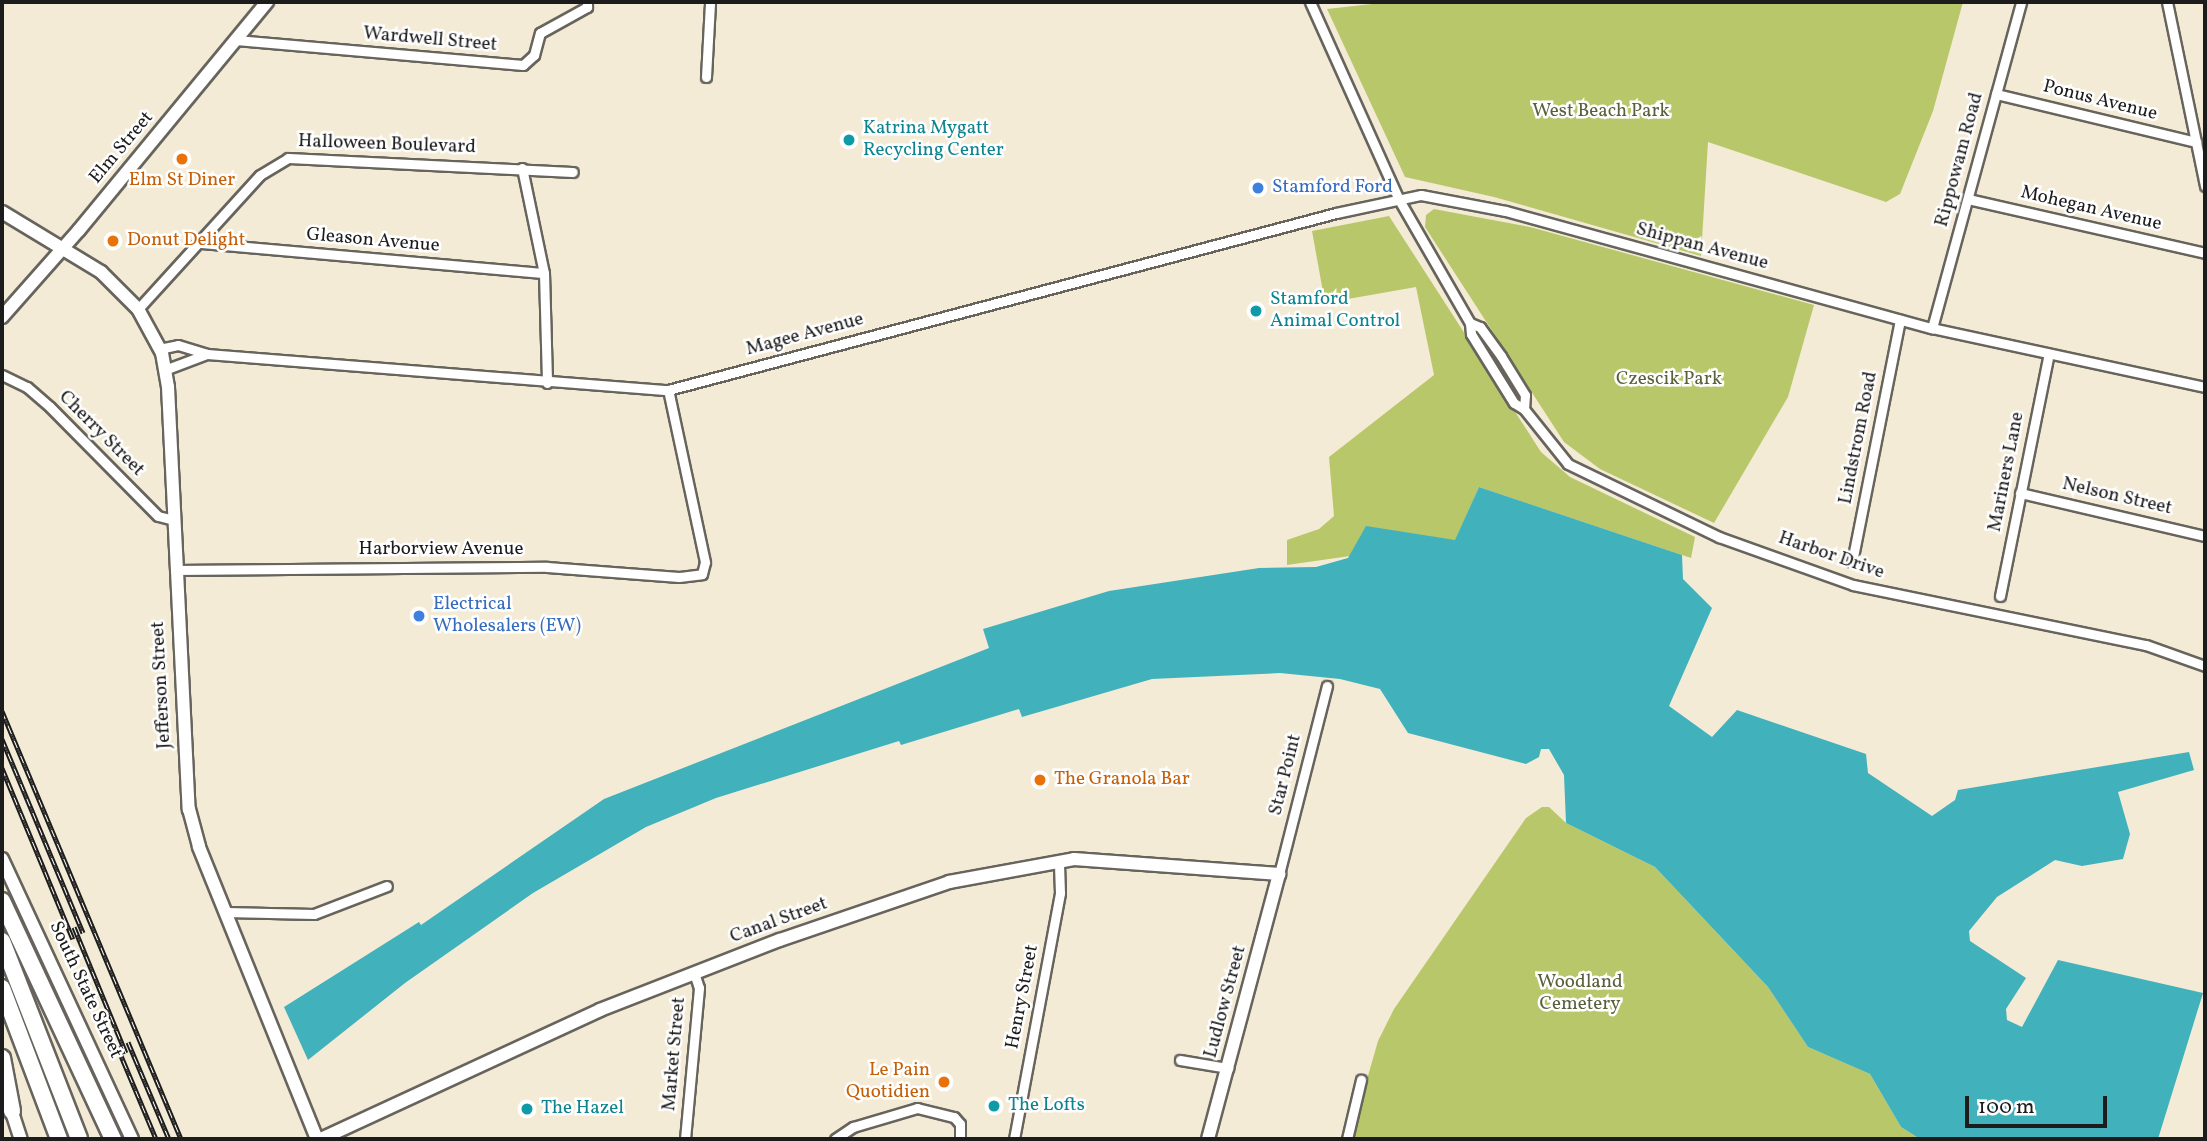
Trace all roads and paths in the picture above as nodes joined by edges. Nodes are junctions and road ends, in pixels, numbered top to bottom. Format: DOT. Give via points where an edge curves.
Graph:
graph roads {
  1 [pos="267,2"];
  2 [pos="587,2"];
  3 [pos="710,2"];
  4 [pos="1310,2"];
  5 [pos="2021,2"];
  6 [pos="2168,2"];
  7 [pos="236,40"];
  8 [pos="706,77"];
  9 [pos="1996,94"];
  10 [pos="2196,142"];
  11 [pos="522,168"];
  12 [pos="573,172"];
  13 [pos="2205,186"];
  14 [pos="1398,198"];
  15 [pos="1968,199"];
  16 [pos="2,212"];
  17 [pos="200,243"];
  18 [pos="63,249"];
  19 [pos="2205,253"];
  20 [pos="544,273"];
  21 [pos="138,309"];
  22 [pos="2,317"];
  23 [pos="1900,320"];
  24 [pos="1469,323"];
  25 [pos="1932,328"];
  26 [pos="159,349"];
  27 [pos="208,354"];
  28 [pos="2049,354"];
  29 [pos="167,369"];
  30 [pos="2,374"];
  31 [pos="547,383"];
  32 [pos="2205,387"];
  33 [pos="668,390"];
  34 [pos="1524,409"];
  35 [pos="2020,493"];
  36 [pos="174,520"];
  37 [pos="2205,536"];
  38 [pos="1852,562"];
  39 [pos="175,570"];
  40 [pos="2000,596"];
  41 [pos="2205,666"];
  42 [pos="1326,686"];
  43 [pos="2,859"];
  44 [pos="1059,861"];
  45 [pos="1279,874"];
  46 [pos="387,886"];
  47 [pos="2,901"];
  48 [pos="225,912"];
  49 [pos="2,941"];
  50 [pos="694,973"];
  51 [pos="2,988"];
  52 [pos="2,1058"];
  53 [pos="1180,1060"];
  54 [pos="1228,1068"];
  55 [pos="1361,1080"];
  56 [pos="2,1082"];
  57 [pos="12,1111"];
  58 [pos="1014,1138"];
  59 [pos="21,1139"];
  60 [pos="58,1139"];
  61 [pos="79,1139"];
  62 [pos="113,1139"];
  63 [pos="132,1139"];
  64 [pos="319,1139"];
  65 [pos="685,1139"];
  66 [pos="835,1139"];
  67 [pos="960,1139"];
  68 [pos="1026,1139"];
  69 [pos="1208,1139"];
  70 [pos="1347,1139"];
  1 -- 7 [label="street, Elm Street"];
  2 -- 7 [label="street, Wardwell Street" via="587,7 540,33 534,55 523,65"];
  3 -- 8 [label="street"];
  4 -- 14 [label="street"];
  5 -- 9 [label="street, Rippowam Road"];
  6 -- 10 [label="street"];
  7 -- 18 [label="street, Elm Street"];
  9 -- 10 [label="street, Ponus Avenue"];
  9 -- 15 [label="street, Rippowam Road"];
  10 -- 13 [label="street"];
  11 -- 12 [label="street, Halloween Boulevard"];
  11 -- 17 [label="street, Halloween Boulevard" via="295,156 270,167"];
  11 -- 20 [label="street"];
  14 -- 23 [label="street, Shippan Avenue" via="1421,195 1481,205"];
  14 -- 24 [label="street, Harbor Drive"];
  14 -- 33 [label="street, Magee Avenue"];
  15 -- 19 [label="street, Mohegan Avenue"];
  15 -- 25 [label="street, Rippowam Road"];
  16 -- 18 [label="street, Jefferson Street"];
  17 -- 20 [label="street, Gleason Avenue"];
  17 -- 21 [label="street, Halloween Boulevard"];
  18 -- 21 [label="street, Jefferson Street" via="101,272"];
  18 -- 22 [label="street, Elm Street"];
  20 -- 31 [label="street"];
  21 -- 26 [label="street, Jefferson Street"];
  23 -- 25 [label="street, Shippan Avenue"];
  23 -- 38 [label="street, Lindstrom Road"];
  24 -- 34 [label="street, Harbor Drive" via="1471,334 1514,403"];
  24 -- 34 [label="street, Harbor Drive" via="1480,327 1501,356 1525,394"];
  25 -- 28 [label="street, Shippan Avenue"];
  26 -- 27 [label="street, Magee Avenue" via="190,346"];
  26 -- 29 [label="street, Jefferson Street"];
  27 -- 29 [label="street, Magee Avenue"];
  27 -- 31 [label="street, Magee Avenue"];
  28 -- 32 [label="street, Shippan Avenue"];
  28 -- 35 [label="street, Mariners Lane"];
  29 -- 36 [label="street, Jefferson Street"];
  30 -- 36 [label="street, Cherry Street" via="50,407 158,516"];
  31 -- 33 [label="street, Magee Avenue"];
  33 -- 39 [label="street, Harborview Avenue" via="706,571 679,577 547,567"];
  34 -- 41 [label="street, Harbor Drive" via="1568,464 1719,537 1865,589 2146,645"];
  35 -- 37 [label="street, Nelson Street"];
  35 -- 40 [label="street, Mariners Lane"];
  36 -- 39 [label="street, Jefferson Street"];
  39 -- 48 [label="street, Jefferson Street" via="189,809"];
  42 -- 45 [label="street, Star Point"];
  43 -- 63 [label="street, South State Street"];
  44 -- 45 [label="street, Canal Street"];
  44 -- 50 [label="street, Canal Street" via="928,888"];
  44 -- 58 [label="street, Henry Street" via="1060,893"];
  45 -- 54 [label="street, Ludlow Street"];
  46 -- 48 [label="street" via="314,914"];
  47 -- 62 [label="highway"];
  48 -- 64 [label="street, Jefferson Street"];
  49 -- 61 [label="highway"];
  50 -- 64 [label="street, Canal Street" via="600,1010"];
  50 -- 65 [label="street, Market Street" via="699,988"];
  51 -- 60 [label="highway"];
  52 -- 57 [label="highway"];
  53 -- 54 [label="street"];
  54 -- 69 [label="street, Ludlow Street"];
  55 -- 70 [label="street"];
  56 -- 57 [label="street"];
  57 -- 59 [label="street"];
  58 -- 68 [label="street"];
  66 -- 67 [label="street" via="853,1127 917,1108 954,1117 960,1125"];
}
